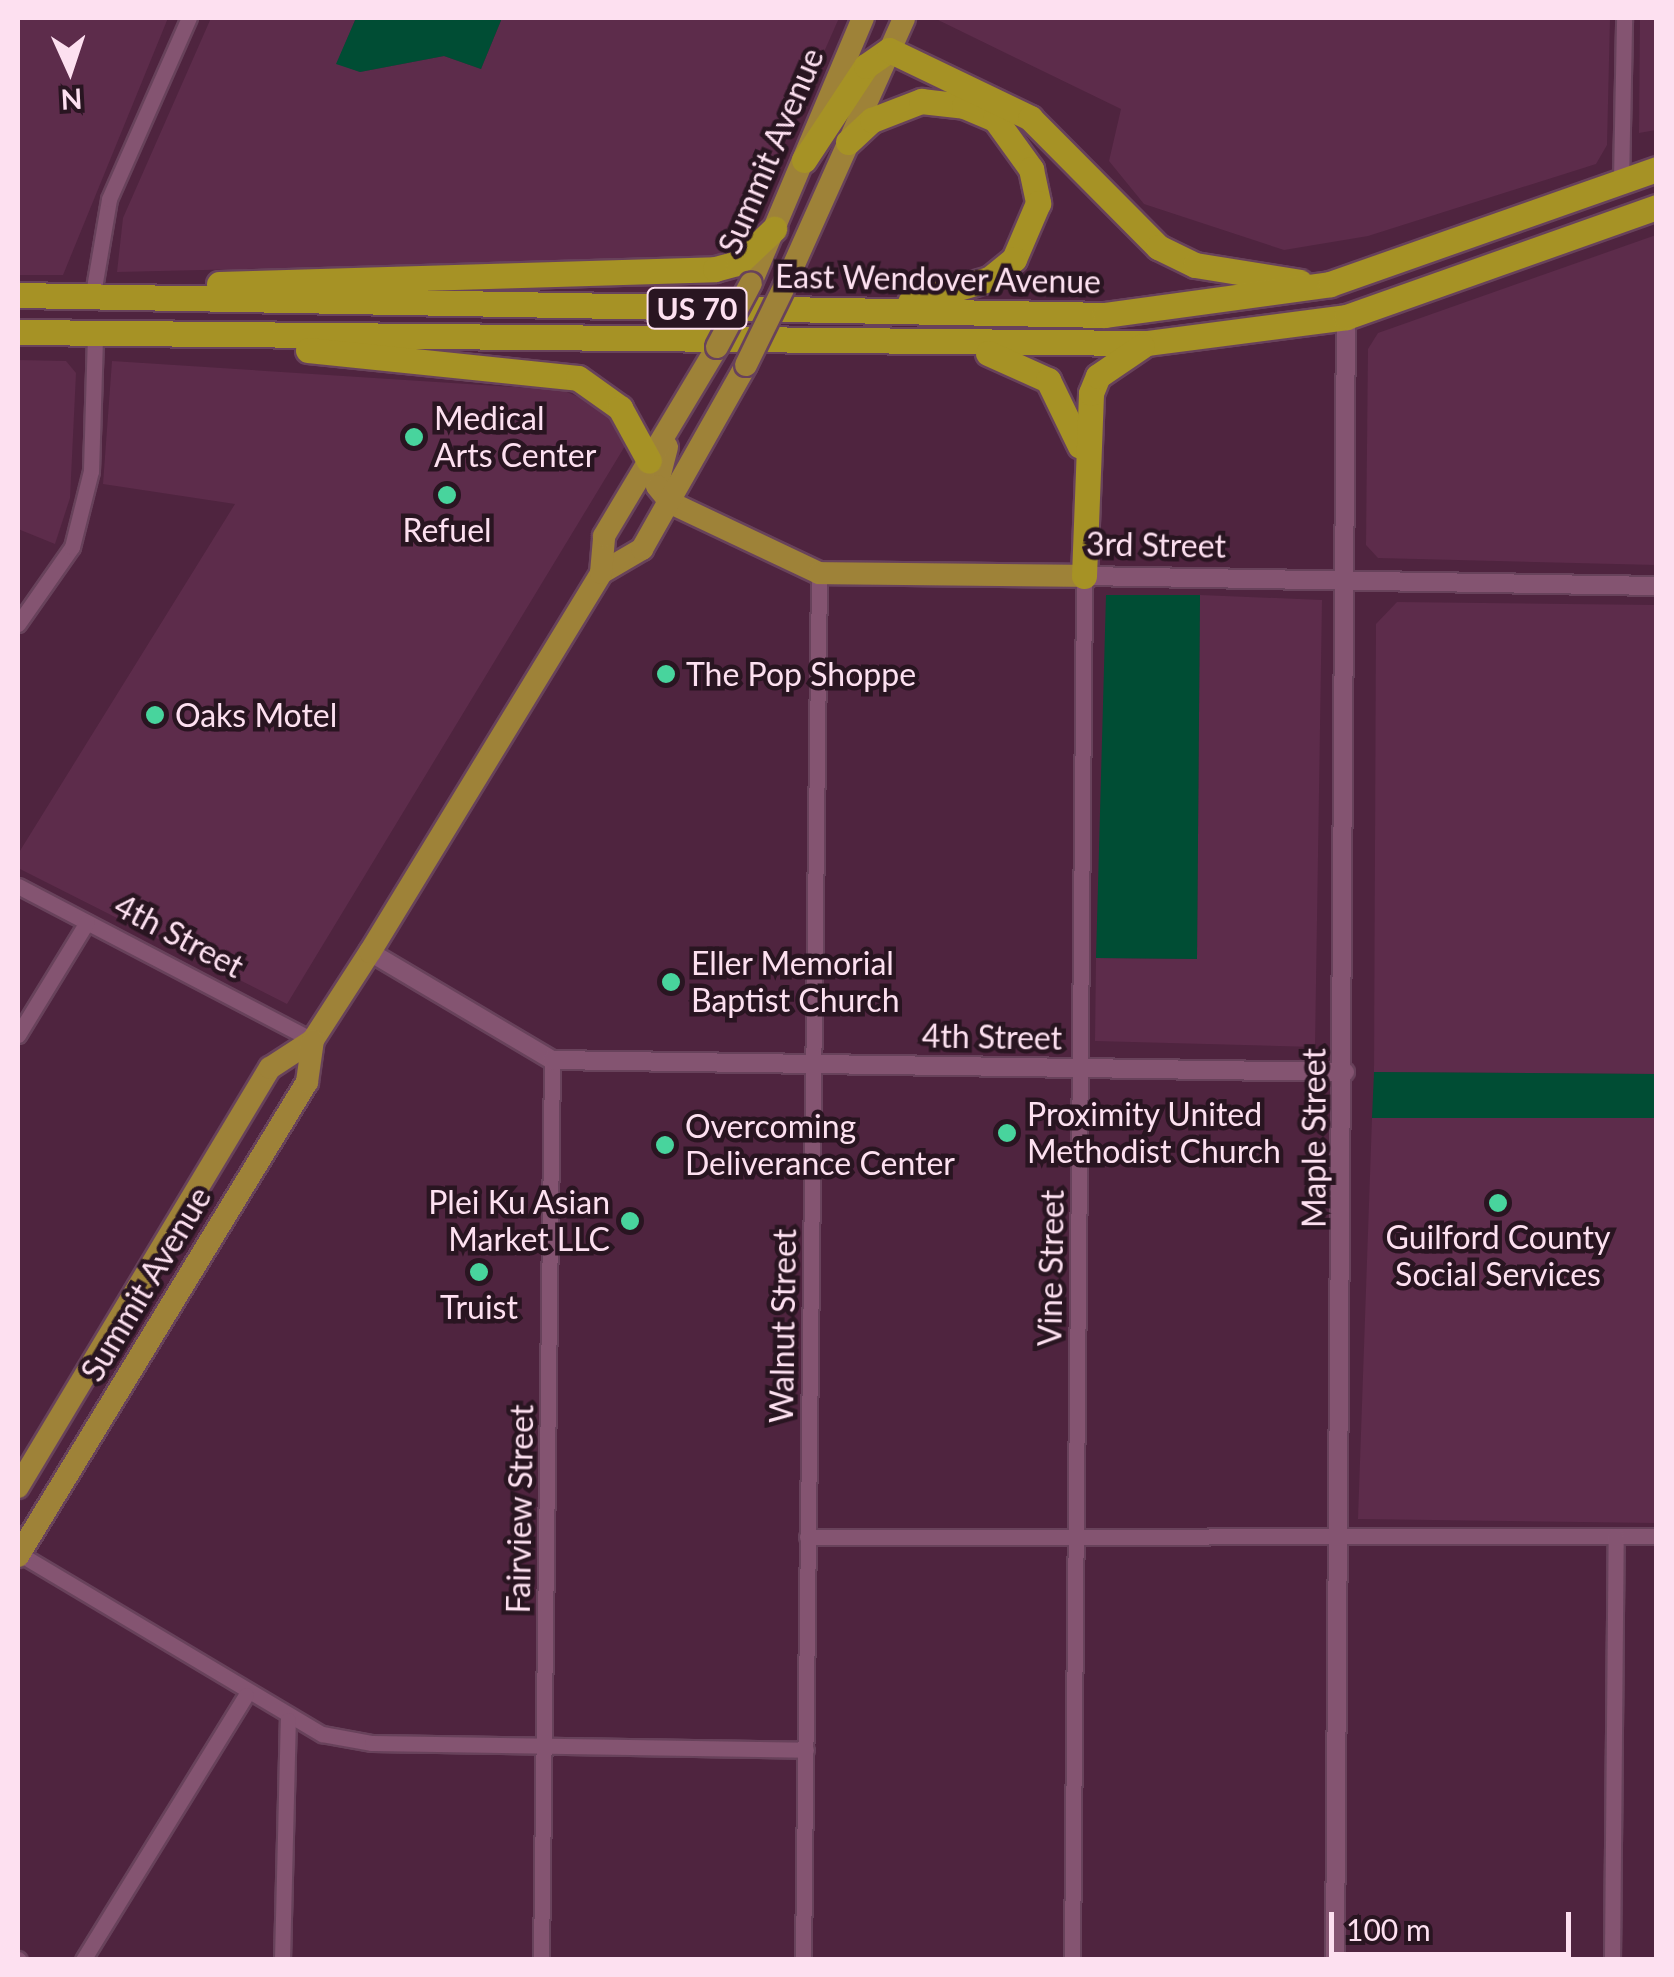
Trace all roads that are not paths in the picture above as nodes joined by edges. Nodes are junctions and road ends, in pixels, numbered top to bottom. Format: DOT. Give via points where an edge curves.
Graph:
graph roads {
  1 [pos="189,18"];
  2 [pos="863,18"];
  3 [pos="904,18"];
  4 [pos="1624,18"];
  5 [pos="889,50"];
  6 [pos="848,142"];
  7 [pos="804,160"];
  8 [pos="1656,169"];
  9 [pos="1621,181"];
  10 [pos="1656,206"];
  11 [pos="774,229"];
  12 [pos="1398,263"];
  13 [pos="1330,284"];
  14 [pos="94,288"];
  15 [pos="18,295"];
  16 [pos="61,295"];
  17 [pos="866,311"];
  18 [pos="1346,317"];
  19 [pos="18,332"];
  20 [pos="95,333"];
  21 [pos="144,334"];
  22 [pos="1146,343"];
  23 [pos="956,344"];
  24 [pos="675,418"];
  25 [pos="1084,460"];
  26 [pos="649,461"];
  27 [pos="671,503"];
  28 [pos="601,573"];
  29 [pos="819,573"];
  30 [pos="1084,576"];
  31 [pos="1344,578"];
  32 [pos="1656,586"];
  33 [pos="18,624"];
  34 [pos="18,886"];
  35 [pos="88,922"];
  36 [pos="370,952"];
  37 [pos="18,1035"];
  38 [pos="313,1040"];
  39 [pos="552,1060"];
  40 [pos="812,1064"];
  41 [pos="1080,1068"];
  42 [pos="1345,1072"];
  43 [pos="18,1487"];
  44 [pos="1616,1536"];
  45 [pos="1656,1536"];
  46 [pos="807,1537"];
  47 [pos="1075,1539"];
  48 [pos="1338,1539"];
  49 [pos="18,1554"];
  50 [pos="246,1695"];
  51 [pos="288,1720"];
  52 [pos="545,1745"];
  53 [pos="806,1750"];
  54 [pos="83,1960"];
  55 [pos="282,1960"];
  56 [pos="542,1960"];
  57 [pos="803,1960"];
  58 [pos="1072,1960"];
  59 [pos="1334,1960"];
  60 [pos="1612,1960"];
  1 -- 14 [label="street" via="110,199"];
  2 -- 7 [label="main road, Summit Avenue"];
  3 -- 5 [label="main road, Summit Avenue"];
  4 -- 9 [label="street"];
  5 -- 6 [label="main road, Summit Avenue"];
  5 -- 7 [label="highway" via="866,66"];
  5 -- 13 [label="highway" via="1030,118 1158,247 1195,265"];
  6 -- 17 [label="highway" via="872,120 921,101 964,106 1020,144 1038,203 1014,258 989,279"];
  6 -- 27 [label="main road, Summit Avenue, bridge" via="746,365"];
  7 -- 11 [label="main road, Summit Avenue"];
  8 -- 9 [label="highway, East Wendover Avenue / US 70"];
  9 -- 12 [label="highway, East Wendover Avenue / US 70"];
  10 -- 18 [label="highway, East Wendover Avenue / US 70"];
  11 -- 14 [label="highway" via="738,262 716,268"];
  11 -- 24 [label="main road, Summit Avenue, bridge"];
  12 -- 13 [label="highway, East Wendover Avenue / US 70"];
  12 -- 18 [label="highway" via="1357,290"];
  13 -- 17 [label="highway, East Wendover Avenue / US 70" via="1105,315"];
  14 -- 16 [label="highway"];
  15 -- 16 [label="highway, East Wendover Avenue / US 70"];
  16 -- 17 [label="highway, East Wendover Avenue / US 70"];
  18 -- 22 [label="highway, East Wendover Avenue / US 70"];
  18 -- 31 [label="street, Maple Street"];
  19 -- 20 [label="highway, East Wendover Avenue / US 70"];
  20 -- 21 [label="highway, East Wendover Avenue / US 70"];
  20 -- 33 [label="street" via="91,472 72,547"];
  21 -- 23 [label="highway, East Wendover Avenue / US 70"];
  21 -- 26 [label="highway" via="578,378 620,408"];
  22 -- 23 [label="highway, East Wendover Avenue / US 70"];
  22 -- 25 [label="highway" via="1098,376"];
  23 -- 25 [label="highway" via="1048,380"];
  24 -- 26 [label="main road, Summit Avenue"];
  24 -- 27 [label="main road" via="658,486"];
  25 -- 30 [label="highway"];
  26 -- 28 [label="main road, Summit Avenue" via="604,536"];
  27 -- 28 [label="main road, Summit Avenue" via="642,549"];
  27 -- 29 [label="main road, 3rd Street"];
  28 -- 36 [label="main road, Summit Avenue"];
  29 -- 30 [label="main road, 3rd Street"];
  29 -- 40 [label="street, Walnut Street"];
  30 -- 31 [label="street, 3rd Street"];
  30 -- 41 [label="street, Vine Street"];
  31 -- 32 [label="street, 3rd Street"];
  31 -- 42 [label="street, Maple Street"];
  34 -- 35 [label="street, 4th Street"];
  35 -- 37 [label="street"];
  35 -- 38 [label="street, 4th Street"];
  36 -- 38 [label="main road, Summit Avenue"];
  36 -- 39 [label="street, 4th Street"];
  38 -- 43 [label="main road, Summit Avenue" via="270,1068"];
  38 -- 49 [label="main road, Summit Avenue" via="308,1082"];
  39 -- 40 [label="street, 4th Street"];
  39 -- 52 [label="street, Fairview Street"];
  40 -- 41 [label="street, 4th Street"];
  40 -- 46 [label="street, Walnut Street"];
  41 -- 42 [label="street, 4th Street"];
  41 -- 47 [label="street, Vine Street"];
  42 -- 48 [label="street, Maple Street"];
  44 -- 45 [label="street"];
  44 -- 48 [label="street"];
  44 -- 60 [label="street"];
  46 -- 47 [label="street"];
  46 -- 53 [label="street, Walnut Street"];
  47 -- 48 [label="street"];
  47 -- 58 [label="street, Vine Street"];
  48 -- 59 [label="street, Maple Street"];
  49 -- 50 [label="street"];
  50 -- 51 [label="street"];
  50 -- 54 [label="street"];
  51 -- 52 [label="street" via="362,1742"];
  51 -- 55 [label="street"];
  52 -- 53 [label="street"];
  52 -- 56 [label="street, Fairview Street"];
  53 -- 57 [label="street, Walnut Street"];
}
